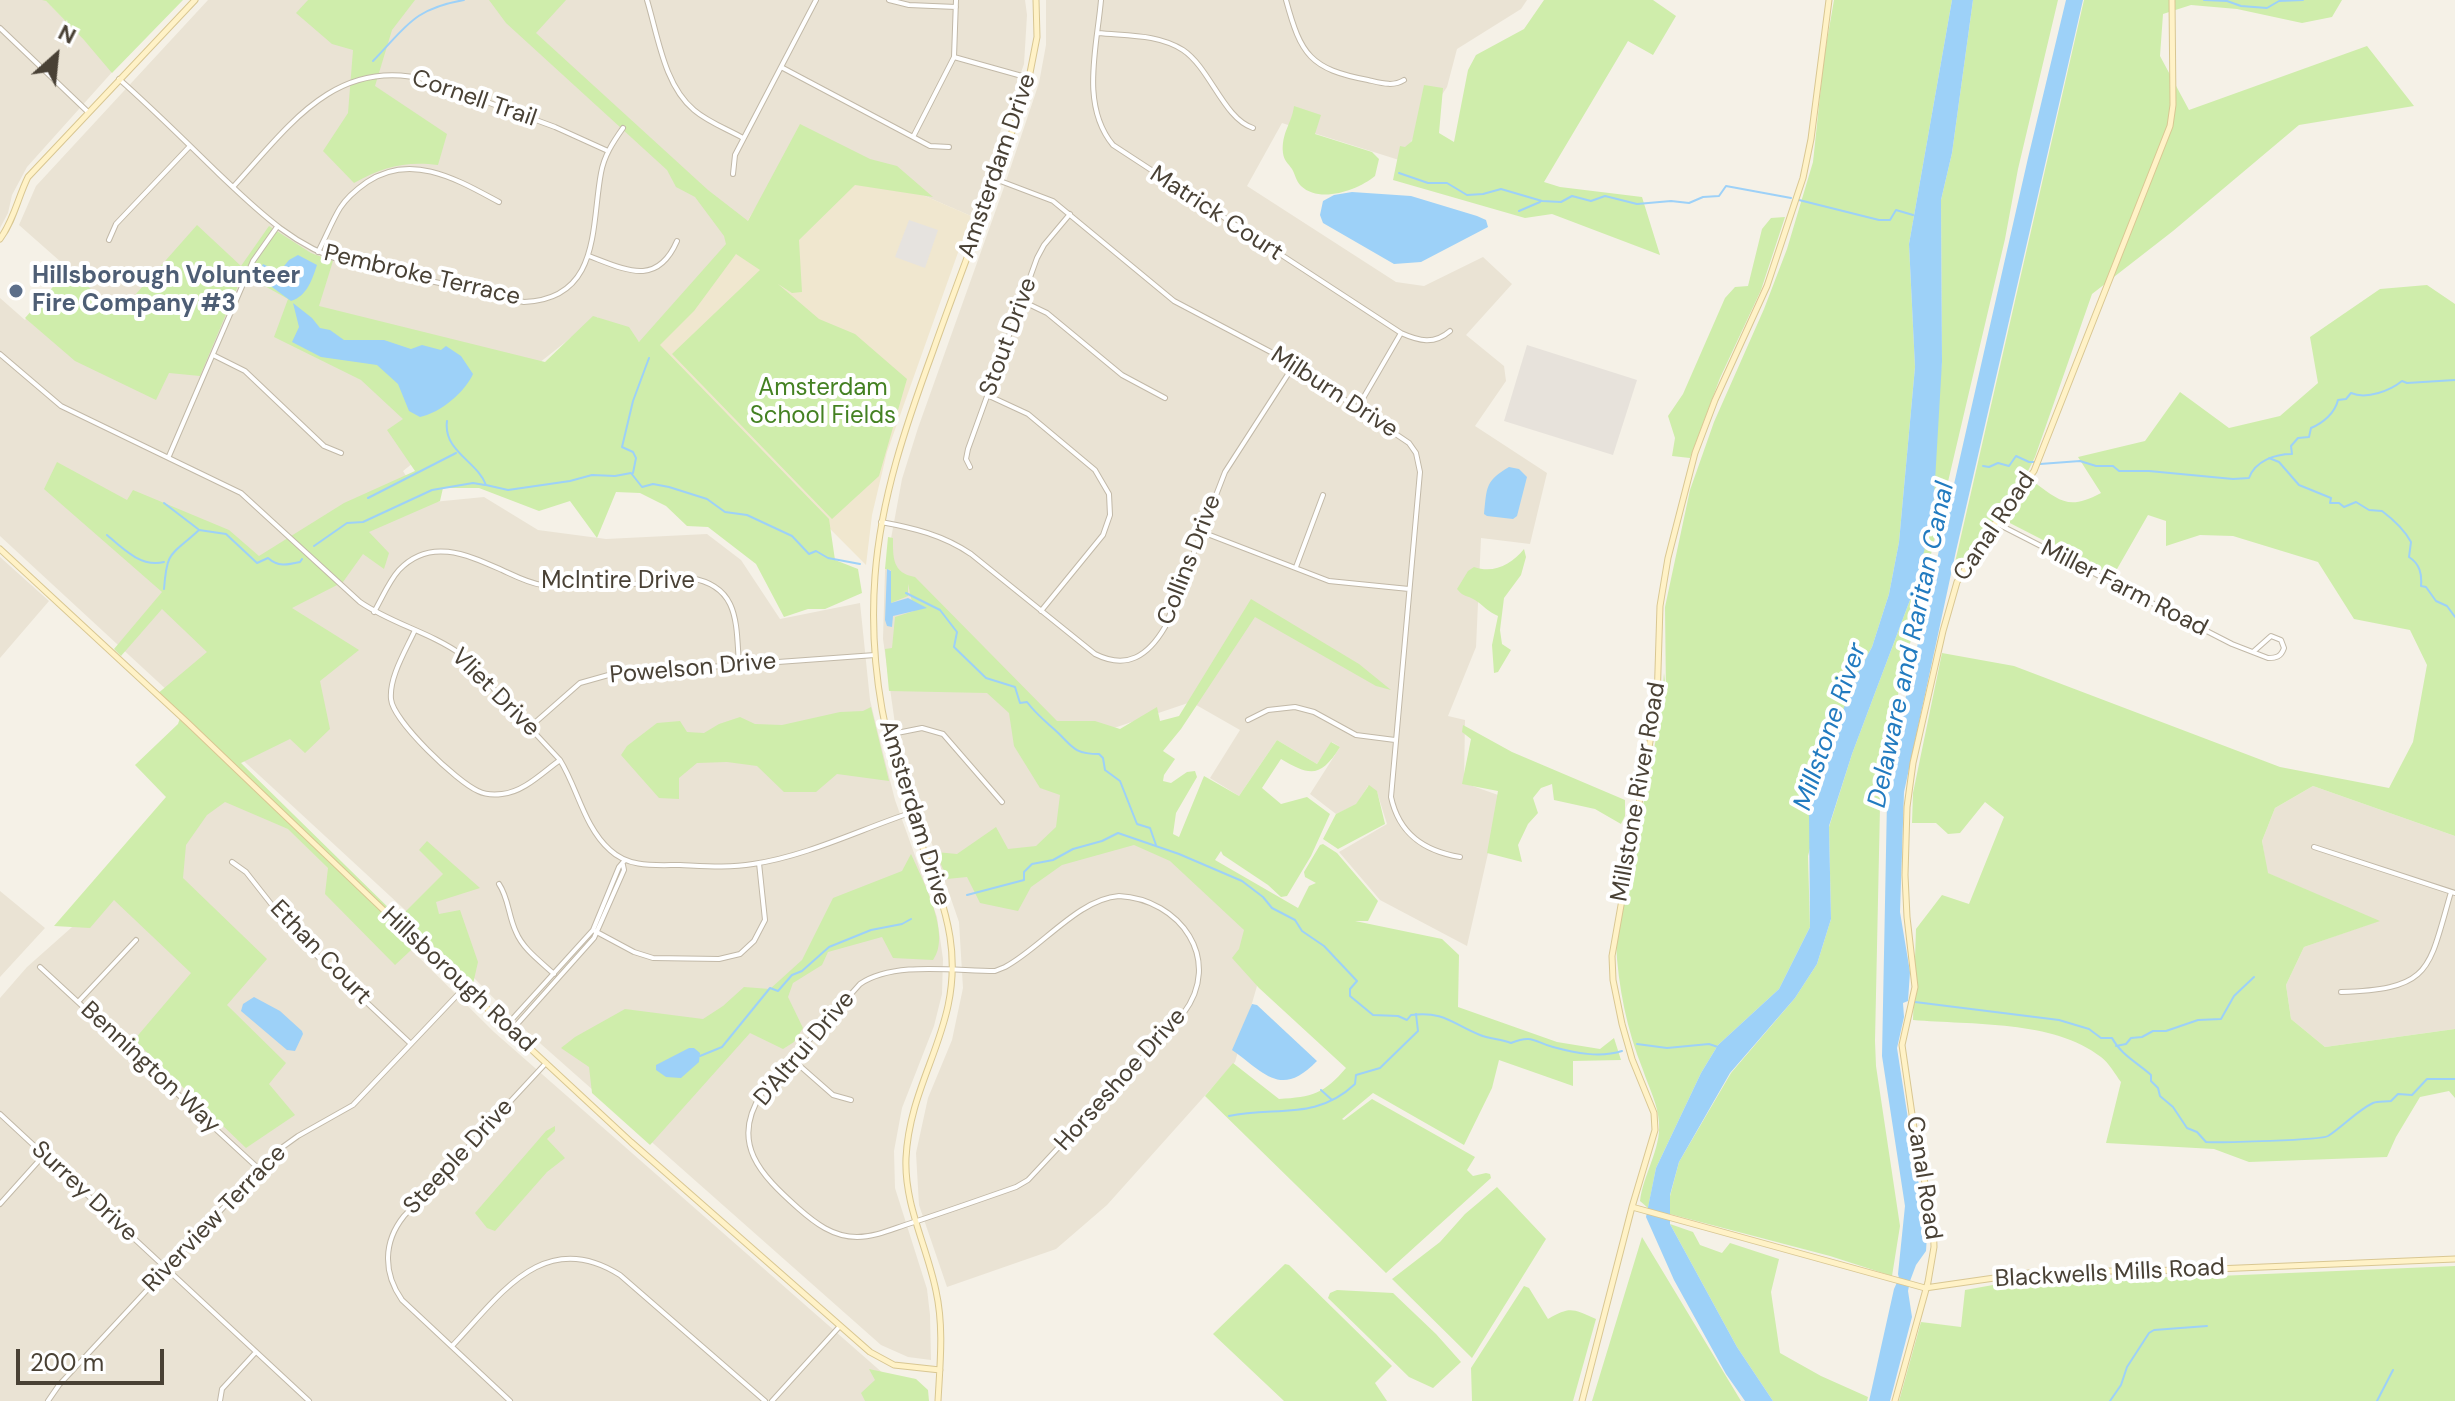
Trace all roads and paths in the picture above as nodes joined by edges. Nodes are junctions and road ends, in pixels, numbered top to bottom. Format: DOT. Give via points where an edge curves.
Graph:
graph roads {
  1 [pos="195,0"];
  2 [pos="647,0"];
  3 [pos="816,0"];
  4 [pos="889,0"];
  5 [pos="956,0"];
  6 [pos="1036,0"];
  7 [pos="1101,0"];
  8 [pos="1286,0"];
  9 [pos="1829,0"];
  10 [pos="2172,0"];
  11 [pos="956,7"];
  12 [pos="0,28"];
  13 [pos="1098,33"];
  14 [pos="954,57"];
  15 [pos="781,67"];
  16 [pos="1029,78"];
  17 [pos="119,79"];
  18 [pos="1404,80"];
  19 [pos="88,112"];
  20 [pos="623,128"];
  21 [pos="1253,128"];
  22 [pos="913,137"];
  23 [pos="743,138"];
  24 [pos="190,146"];
  25 [pos="949,147"];
  26 [pos="608,151"];
  27 [pos="733,174"];
  28 [pos="995,179"];
  29 [pos="233,187"];
  30 [pos="499,202"];
  31 [pos="1070,214"];
  32 [pos="277,227"];
  33 [pos="0,239"];
  34 [pos="109,240"];
  35 [pos="677,241"];
  36 [pos="318,252"];
  37 [pos="589,256"];
  38 [pos="1022,301"];
  39 [pos="1450,331"];
  40 [pos="1401,333"];
  41 [pos="0,354"];
  42 [pos="213,355"];
  43 [pos="1294,365"];
  44 [pos="987,395"];
  45 [pos="1165,398"];
  46 [pos="1358,407"];
  47 [pos="341,453"];
  48 [pos="169,457"];
  49 [pos="970,467"];
  50 [pos="1323,495"];
  51 [pos="881,522"];
  52 [pos="1996,523"];
  53 [pos="1202,532"];
  54 [pos="0,549"];
  55 [pos="1296,568"];
  56 [pos="1409,589"];
  57 [pos="1041,611"];
  58 [pos="374,612"];
  59 [pos="415,630"];
  60 [pos="2253,652"];
  61 [pos="875,655"];
  62 [pos="739,665"];
  63 [pos="1248,720"];
  64 [pos="530,727"];
  65 [pos="887,735"];
  66 [pos="1395,740"];
  67 [pos="560,760"];
  68 [pos="1002,802"];
  69 [pos="910,813"];
  70 [pos="2314,847"];
  71 [pos="1460,857"];
  72 [pos="232,862"];
  73 [pos="624,862"];
  74 [pos="759,863"];
  75 [pos="499,884"];
  76 [pos="2453,892"];
  77 [pos="595,931"];
  78 [pos="136,940"];
  79 [pos="40,967"];
  80 [pos="953,971"];
  81 [pos="556,976"];
  82 [pos="464,987"];
  83 [pos="2341,992"];
  84 [pos="78,1002"];
  85 [pos="509,1028"];
  86 [pos="411,1044"];
  87 [pos="792,1059"];
  88 [pos="546,1063"];
  89 [pos="851,1100"];
  90 [pos="0,1114"];
  91 [pos="44,1155"];
  92 [pos="259,1169"];
  93 [pos="0,1204"];
  94 [pos="1632,1207"];
  95 [pos="915,1222"];
  96 [pos="2455,1259"];
  97 [pos="167,1269"];
  98 [pos="1925,1288"];
  99 [pos="841,1325"];
  100 [pos="452,1346"];
  101 [pos="256,1352"];
  102 [pos="940,1370"];
  103 [pos="48,1401"];
  104 [pos="220,1401"];
  105 [pos="309,1401"];
  106 [pos="510,1401"];
  107 [pos="765,1401"];
  108 [pos="772,1401"];
  109 [pos="938,1401"];
  110 [pos="1582,1401"];
  111 [pos="1895,1401"];
  1 -- 17 [label="street"];
  2 -- 23 [label="street" via="680,95 697,113"];
  3 -- 15 [label="street"];
  4 -- 11 [label="street"];
  5 -- 11 [label="street"];
  6 -- 16 [label="street, Amsterdam Drive" via="1037,37"];
  7 -- 13 [label="street, Matrick Court"];
  8 -- 18 [label="street" via="1300,43 1318,64 1393,85"];
  9 -- 94 [label="street, Millstone River Road" via="1803,178 1767,286 1695,453 1663,580 1657,702 1612,956 1622,1024 1656,1121"];
  10 -- 52 [label="street, Canal Road" via="2170,126 2037,463"];
  11 -- 14 [label="street"];
  12 -- 19 [label="street"];
  13 -- 21 [label="street" via="1152,37 1182,49 1240,121"];
  13 -- 40 [label="street, Matrick Court" via="1094,102 1101,128 1113,145"];
  14 -- 16 [label="street"];
  14 -- 22 [label="street"];
  15 -- 22 [label="street"];
  15 -- 23 [label="street"];
  16 -- 28 [label="street, Amsterdam Drive"];
  17 -- 19 [label="street"];
  17 -- 24 [label="street, Pembroke Terrace"];
  19 -- 33 [label="street" via="28,177"];
  20 -- 26 [label="street, Pembroke Terrace"];
  22 -- 25 [label="street" via="930,146"];
  23 -- 27 [label="street"];
  24 -- 29 [label="street, Pembroke Terrace"];
  24 -- 34 [label="street" via="116,224"];
  26 -- 29 [label="street, Cornell Trail" via="427,80 372,76 343,84 317,100"];
  26 -- 37 [label="street, Pembroke Terrace"];
  28 -- 31 [label="street, Milburn Drive" via="1047,198"];
  28 -- 51 [label="street, Amsterdam Drive" via="901,440"];
  29 -- 32 [label="street, Pembroke Terrace"];
  30 -- 36 [label="street" via="444,174 389,171 344,203"];
  31 -- 38 [label="street, Stout Drive" via="1040,251"];
  31 -- 43 [label="street, Milburn Drive" via="1174,301"];
  32 -- 36 [label="street, Pembroke Terrace"];
  32 -- 42 [label="street" via="253,261"];
  35 -- 37 [label="street" via="662,265 649,271 623,269"];
  36 -- 37 [label="street, Pembroke Terrace" via="524,302 557,293 578,275"];
  38 -- 44 [label="street, Stout Drive"];
  38 -- 45 [label="street" via="1047,313 1122,375"];
  39 -- 40 [label="street, Matrick Court" via="1429,342"];
  40 -- 46 [label="street"];
  41 -- 48 [label="street, Vliet Drive" via="61,406"];
  42 -- 47 [label="street" via="245,371 324,446"];
  42 -- 48 [label="street"];
  43 -- 46 [label="street, Milburn Drive"];
  43 -- 53 [label="street, Collins Drive" via="1232,458"];
  44 -- 49 [label="street, Stout Drive" via="968,449"];
  44 -- 57 [label="street" via="1028,414 1095,470 1109,494 1110,515 1103,535"];
  46 -- 56 [label="street, Milburn Drive" via="1405,438 1416,453 1419,488"];
  48 -- 58 [label="street, Vliet Drive" via="241,493"];
  50 -- 55 [label="street"];
  51 -- 57 [label="street, Collins Drive" via="926,531 961,547"];
  51 -- 61 [label="street, Amsterdam Drive" via="874,579"];
  52 -- 60 [label="street, Miller Farm Road"];
  52 -- 98 [label="street, Canal Road" via="1954,589 1908,793 1906,906 1915,981 1902,1045 1934,1230 1934,1257"];
  53 -- 55 [label="street"];
  53 -- 57 [label="street, Collins Drive" via="1165,627 1142,655 1103,658"];
  54 -- 82 [label="street, Hillsborough Road"];
  55 -- 56 [label="street" via="1339,583"];
  56 -- 66 [label="street, Milburn Drive"];
  58 -- 59 [label="street, Vliet Drive"];
  58 -- 62 [label="street, McIntire Drive" via="398,571 435,551 471,556 531,583 557,587 690,578 719,588 729,600"];
  59 -- 64 [label="street, Vliet Drive" via="462,655"];
  59 -- 67 [label="street" via="393,683 393,709 457,777 480,792 508,793"];
  60 -- 60 [label="street" via="2271,636 2284,648 2273,658"];
  61 -- 62 [label="street, Powelson Drive"];
  61 -- 65 [label="street, Amsterdam Drive"];
  62 -- 64 [label="street, Powelson Drive" via="589,679"];
  63 -- 66 [label="street" via="1268,710 1295,707 1356,735"];
  64 -- 67 [label="street, Vliet Drive"];
  65 -- 68 [label="street" via="922,728 943,734"];
  65 -- 69 [label="street, Amsterdam Drive"];
  66 -- 71 [label="street, Milburn Drive" via="1391,797 1399,821 1428,849"];
  67 -- 73 [label="street, Vliet Drive" via="596,835"];
  69 -- 74 [label="street"];
  69 -- 80 [label="street, Amsterdam Drive" via="945,914"];
  70 -- 76 [label="street"];
  72 -- 86 [label="street, Ethan Court" via="246,872 298,938"];
  73 -- 74 [label="street"];
  73 -- 77 [label="street"];
  74 -- 77 [label="street" via="765,920 740,954 719,959 653,958"];
  75 -- 81 [label="street" via="520,941"];
  76 -- 83 [label="street" via="2434,952 2418,976 2400,985"];
  77 -- 81 [label="street"];
  78 -- 84 [label="street"];
  79 -- 84 [label="street, Bennington Way"];
  80 -- 87 [label="street, D'Altrui Drive" via="894,971 867,980"];
  80 -- 95 [label="street, Amsterdam Drive" via="946,1020 914,1107 908,1139 907,1175"];
  80 -- 95 [label="street, Horseshoe Drive" via="1005,967 1083,910 1119,896 1145,899 1170,913 1191,939 1199,965 1197,988 1183,1014 1034,1175 1016,1187"];
  81 -- 85 [label="street"];
  82 -- 85 [label="street, Hillsborough Road"];
  82 -- 86 [label="street, Riverview Terrace"];
  84 -- 92 [label="street, Bennington Way"];
  85 -- 88 [label="street, Hillsborough Road"];
  86 -- 92 [label="street, Riverview Terrace" via="353,1105 290,1141"];
  87 -- 89 [label="street" via="833,1095"];
  87 -- 95 [label="street, D'Altrui Drive" via="762,1093 751,1115 749,1143 764,1177 813,1221 838,1234 866,1237"];
  88 -- 99 [label="street, Hillsborough Road"];
  88 -- 100 [label="street, Steeple Drive" via="404,1216 390,1243 389,1271 397,1294"];
  90 -- 91 [label="street, Surrey Drive"];
  91 -- 93 [label="street"];
  91 -- 97 [label="street, Surrey Drive"];
  92 -- 97 [label="street, Riverview Terrace"];
  94 -- 98 [label="street, Blackwells Mills Road"];
  94 -- 110 [label="street, Millstone River Road"];
  95 -- 102 [label="street, Amsterdam Drive" via="938,1299"];
  96 -- 98 [label="street, Blackwells Mills Road" via="2036,1272"];
  97 -- 101 [label="street, Surrey Drive"];
  97 -- 103 [label="street, Riverview Terrace"];
  98 -- 111 [label="street, Canal Road"];
  99 -- 102 [label="street, Hillsborough Road" via="888,1363"];
  99 -- 108 [label="street"];
  100 -- 106 [label="street, Steeple Drive"];
  100 -- 107 [label="street" via="526,1271 559,1260 587,1261 620,1275"];
  101 -- 104 [label="street" via="222,1389"];
  101 -- 105 [label="street, Surrey Drive"];
  102 -- 109 [label="street, Amsterdam Drive"];
}
